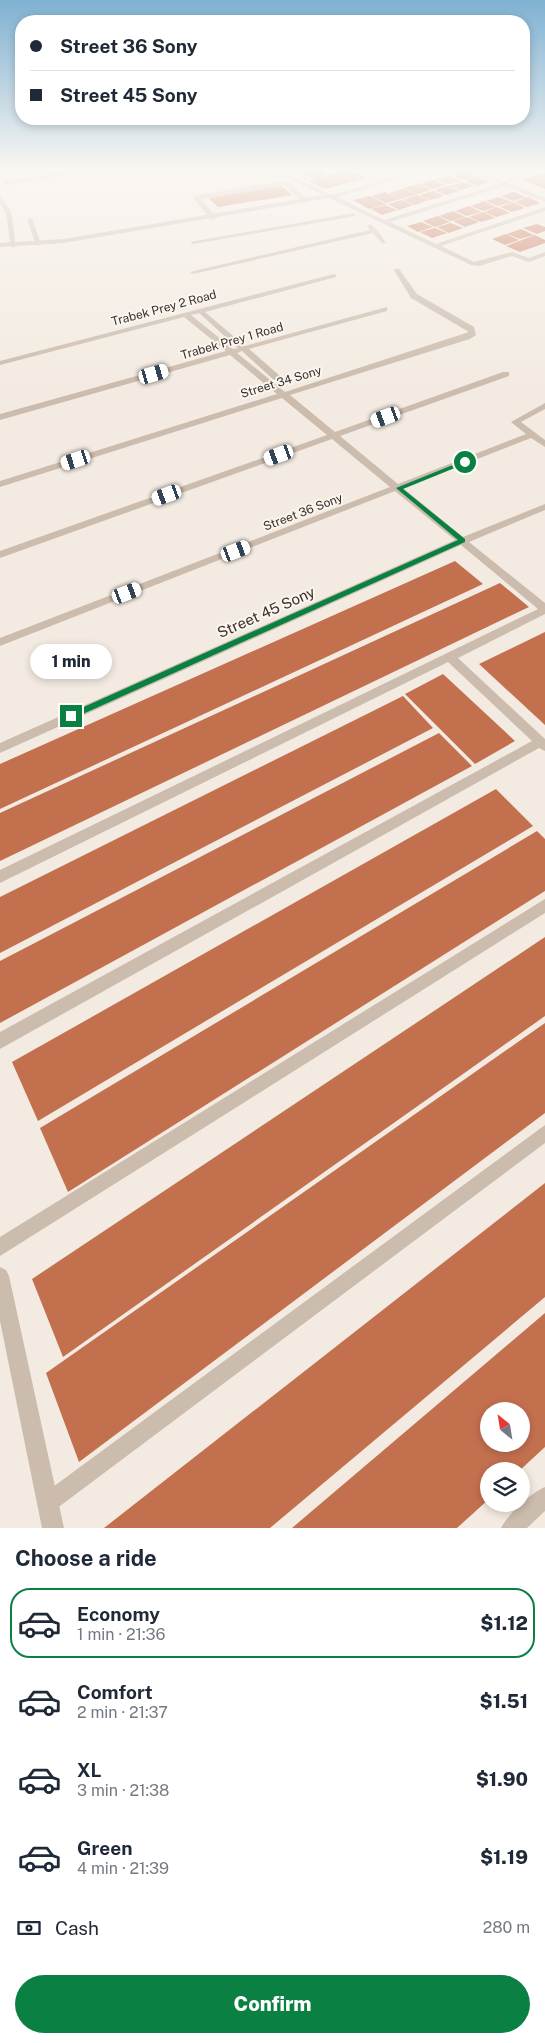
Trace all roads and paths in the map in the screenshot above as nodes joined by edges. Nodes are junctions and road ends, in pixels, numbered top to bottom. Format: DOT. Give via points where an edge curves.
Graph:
graph roads {
  1 [pos="43,242"];
  2 [pos="325,242"];
  3 [pos="428,242"];
  4 [pos="447,242"];
  5 [pos="38,243"];
  6 [pos="13,244"];
  7 [pos="0,245"];
  8 [pos="436,246"];
  9 [pos="545,254"];
  10 [pos="397,270"];
  11 [pos="193,272"];
  12 [pos="334,276"];
  13 [pos="384,309"];
  14 [pos="199,310"];
  15 [pos="185,314"];
  16 [pos="243,350"];
  17 [pos="231,353"];
  18 [pos="0,363"];
  19 [pos="506,374"];
  20 [pos="284,394"];
  21 [pos="545,406"];
  22 [pos="0,417"];
  23 [pos="335,435"];
  24 [pos="532,435"];
  25 [pos="545,444"];
  26 [pos="0,484"];
  27 [pos="399,488"];
  28 [pos="545,507"];
  29 [pos="462,541"];
  30 [pos="0,555"];
  31 [pos="545,610"];
  32 [pos="0,642"];
  33 [pos="450,657"];
  34 [pos="542,744"];
  35 [pos="0,748"];
  36 [pos="0,877"];
  37 [pos="545,905"];
  38 [pos="0,1040"];
  39 [pos="545,1133"];
  40 [pos="0,1247"];
  41 [pos="0,1276"];
  42 [pos="545,1497"];
  43 [pos="49,1502"];
  44 [pos="53,1528"];
  45 [pos="512,1528"];
  1 -- 5 [label="street"];
  2 -- 11 [label="street"];
  3 -- 8 [label="street"];
  4 -- 8 [label="street"];
  5 -- 6 [label="street"];
  6 -- 7 [label="street"];
  8 -- 9 [label="street" via="476,264 512,254 529,260"];
  10 -- 20 [label="street, Street 34 Sony" via="414,296 473,333"];
  12 -- 14 [label="street, Trabek Prey 2 Road"];
  13 -- 16 [label="street, Trabek Prey 1 Road"];
  14 -- 15 [label="street, Trabek Prey 2 Road"];
  14 -- 16 [label="street"];
  15 -- 17 [label="street"];
  15 -- 18 [label="street, Trabek Prey 2 Road"];
  16 -- 17 [label="street, Trabek Prey 1 Road"];
  16 -- 20 [label="street" via="280,380"];
  17 -- 20 [label="street"];
  17 -- 22 [label="street, Trabek Prey 1 Road"];
  19 -- 23 [label="street"];
  20 -- 23 [label="street"];
  20 -- 26 [label="street, Street 34 Sony"];
  21 -- 24 [label="street" via="515,422"];
  23 -- 27 [label="street"];
  23 -- 30 [label="street"];
  24 -- 25 [label="street"];
  24 -- 27 [label="street, Street 36 Sony"];
  27 -- 29 [label="street"];
  27 -- 32 [label="street, Street 36 Sony"];
  28 -- 29 [label="street, Street 45 Sony"];
  29 -- 31 [label="street"];
  29 -- 35 [label="street, Street 45 Sony"];
  31 -- 33 [label="street"];
  33 -- 34 [label="street"];
  33 -- 36 [label="street"];
  34 -- 38 [label="street"];
  37 -- 40 [label="street"];
  39 -- 43 [label="street"];
  41 -- 43 [label="street"];
  42 -- 45 [label="street"];
  43 -- 44 [label="street"];
}
